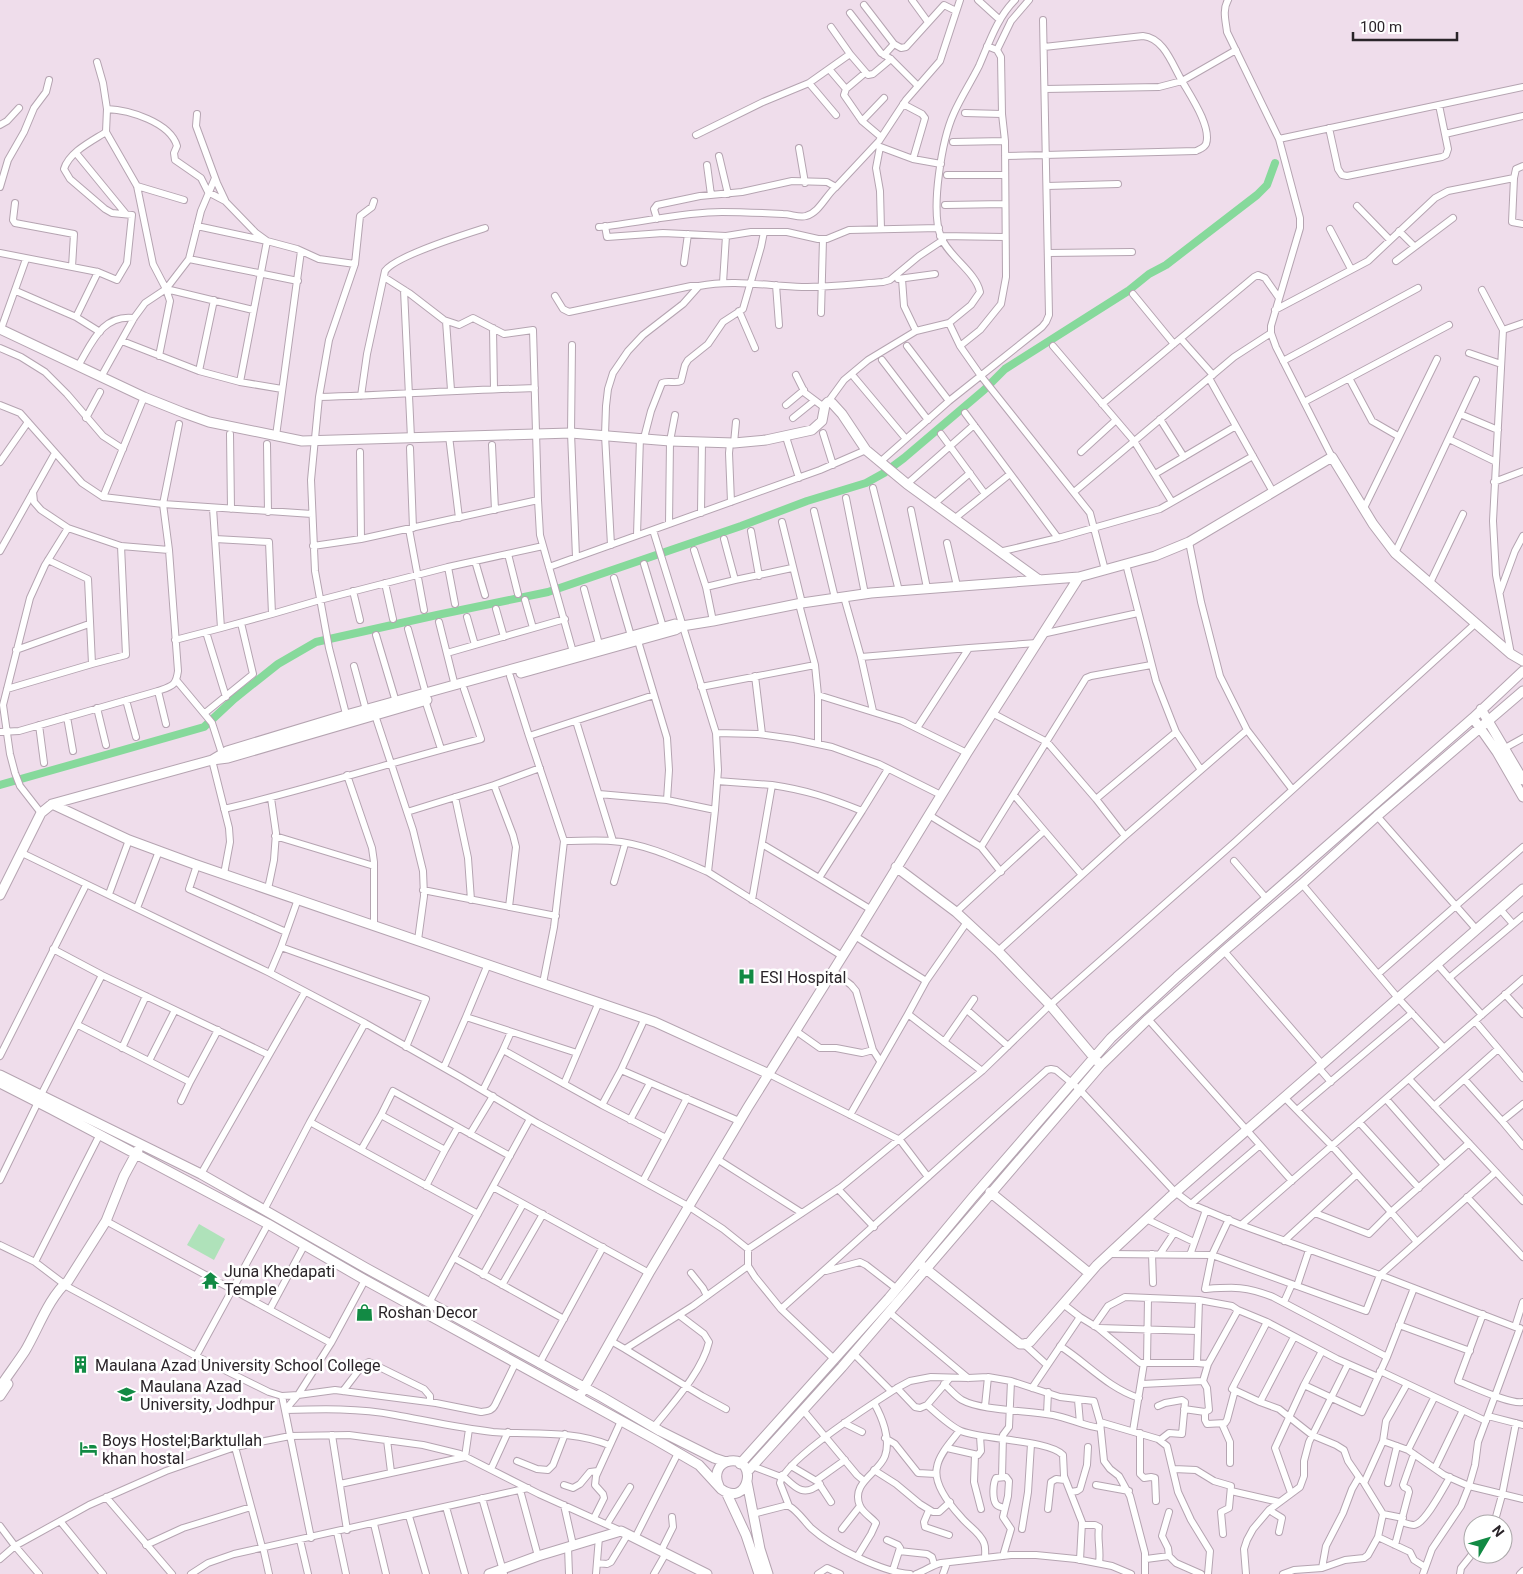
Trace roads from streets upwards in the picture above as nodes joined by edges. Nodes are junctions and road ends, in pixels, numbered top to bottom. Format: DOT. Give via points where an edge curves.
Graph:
graph roads {
  1 [pos="912,0"];
  2 [pos="960,0"];
  3 [pos="978,0"];
  4 [pos="1015,0"];
  5 [pos="1029,0"];
  6 [pos="1228,0"];
  7 [pos="942,2"];
  8 [pos="864,6"];
  9 [pos="956,11"];
  10 [pos="850,13"];
  11 [pos="1000,20"];
  12 [pos="1043,20"];
  13 [pos="928,22"];
  14 [pos="831,27"];
  15 [pos="894,44"];
  16 [pos="988,46"];
  17 [pos="1044,47"];
  18 [pos="997,50"];
  19 [pos="1236,50"];
  20 [pos="850,54"];
  21 [pos="884,55"];
  22 [pos="890,59"];
  23 [pos="96,62"];
  24 [pos="829,69"];
  25 [pos="865,73"];
  26 [pos="49,80"];
  27 [pos="1182,81"];
  28 [pos="809,84"];
  29 [pos="918,86"];
  30 [pos="846,89"];
  31 [pos="1045,89"];
  32 [pos="1523,89"];
  33 [pos="884,98"];
  34 [pos="903,104"];
  35 [pos="1439,105"];
  36 [pos="18,108"];
  37 [pos="107,109"];
  38 [pos="965,113"];
  39 [pos="197,114"];
  40 [pos="1002,114"];
  41 [pos="836,115"];
  42 [pos="1523,116"];
  43 [pos="862,121"];
  44 [pos="0,125"];
  45 [pos="1329,128"];
  46 [pos="106,132"];
  47 [pos="1445,134"];
  48 [pos="696,135"];
  49 [pos="881,137"];
  50 [pos="1278,139"];
  51 [pos="1005,140"];
  52 [pos="953,142"];
  53 [pos="878,146"];
  54 [pos="800,148"];
  55 [pos="76,153"];
  56 [pos="719,156"];
  57 [pos="1005,156"];
  58 [pos="1046,156"];
  59 [pos="913,158"];
  60 [pos="941,164"];
  61 [pos="707,165"];
  62 [pos="1523,166"];
  63 [pos="947,175"];
  64 [pos="1005,175"];
  65 [pos="215,178"];
  66 [pos="1514,178"];
  67 [pos="805,182"];
  68 [pos="1118,184"];
  69 [pos="137,186"];
  70 [pos="1047,186"];
  71 [pos="0,187"];
  72 [pos="836,187"];
  73 [pos="208,192"];
  74 [pos="728,194"];
  75 [pos="711,195"];
  76 [pos="184,200"];
  77 [pos="225,201"];
  78 [pos="374,201"];
  79 [pos="15,203"];
  80 [pos="1005,204"];
  81 [pos="944,205"];
  82 [pos="1357,206"];
  83 [pos="126,214"];
  84 [pos="1452,218"];
  85 [pos="657,219"];
  86 [pos="1523,224"];
  87 [pos="197,226"];
  88 [pos="485,228"];
  89 [pos="881,229"];
  90 [pos="1330,229"];
  91 [pos="1399,231"];
  92 [pos="764,232"];
  93 [pos="688,234"];
  94 [pos="941,235"];
  95 [pos="726,236"];
  96 [pos="1005,237"];
  97 [pos="823,239"];
  98 [pos="1390,240"];
  99 [pos="267,241"];
  100 [pos="1414,246"];
  101 [pos="301,251"];
  102 [pos="1132,252"];
  103 [pos="0,253"];
  104 [pos="1048,254"];
  105 [pos="26,259"];
  106 [pos="188,259"];
  107 [pos="1396,261"];
  108 [pos="355,264"];
  109 [pos="684,264"];
  110 [pos="72,267"];
  111 [pos="1351,269"];
  112 [pos="98,272"];
  113 [pos="935,274"];
  114 [pos="261,275"];
  115 [pos="384,277"];
  116 [pos="902,278"];
  117 [pos="890,280"];
  118 [pos="298,281"];
  119 [pos="723,283"];
  120 [pos="751,283"];
  121 [pos="776,285"];
  122 [pos="699,286"];
  123 [pos="823,286"];
  124 [pos="1418,288"];
  125 [pos="166,289"];
  126 [pos="404,290"];
  127 [pos="1482,290"];
  128 [pos="16,291"];
  129 [pos="1133,294"];
  130 [pos="555,296"];
  131 [pos="1279,298"];
  132 [pos="214,300"];
  133 [pos="253,310"];
  134 [pos="1275,310"];
  135 [pos="740,311"];
  136 [pos="821,313"];
  137 [pos="76,318"];
  138 [pos="134,318"];
  139 [pos="446,321"];
  140 [pos="948,322"];
  141 [pos="1523,322"];
  142 [pos="779,325"];
  143 [pos="1448,325"];
  144 [pos="492,328"];
  145 [pos="0,329"];
  146 [pos="1503,330"];
  147 [pos="916,331"];
  148 [pos="100,332"];
  149 [pos="1271,333"];
  150 [pos="1181,339"];
  151 [pos="122,342"];
  152 [pos="1174,344"];
  153 [pos="572,345"];
  154 [pos="907,346"];
  155 [pos="960,346"];
  156 [pos="1053,346"];
  157 [pos="0,348"];
  158 [pos="755,348"];
  159 [pos="1469,354"];
  160 [pos="159,356"];
  161 [pos="1437,359"];
  162 [pos="882,360"];
  163 [pos="1283,361"];
  164 [pos="1501,364"];
  165 [pos="78,366"];
  166 [pos="198,371"];
  167 [pos="796,375"];
  168 [pos="101,376"];
  169 [pos="854,376"];
  170 [pos="982,377"];
  171 [pos="1211,377"];
  172 [pos="1349,378"];
  173 [pos="1476,380"];
  174 [pos="240,382"];
  175 [pos="535,388"];
  176 [pos="282,389"];
  177 [pos="494,389"];
  178 [pos="451,390"];
  179 [pos="804,390"];
  180 [pos="100,392"];
  181 [pos="408,394"];
  182 [pos="361,396"];
  183 [pos="319,397"];
  184 [pos="814,401"];
  185 [pos="949,401"];
  186 [pos="142,402"];
  187 [pos="1304,402"];
  188 [pos="1102,404"];
  189 [pos="0,405"];
  190 [pos="786,405"];
  191 [pos="826,405"];
  192 [pos="965,413"];
  193 [pos="1460,414"];
  194 [pos="675,415"];
  195 [pos="86,418"];
  196 [pos="793,418"];
  197 [pos="1160,419"];
  198 [pos="928,420"];
  199 [pos="1116,420"];
  200 [pos="28,422"];
  201 [pos="736,422"];
  202 [pos="179,424"];
  203 [pos="974,425"];
  204 [pos="1236,426"];
  205 [pos="1498,430"];
  206 [pos="571,433"];
  207 [pos="823,433"];
  208 [pos="230,434"];
  209 [pos="941,434"];
  210 [pos="537,435"];
  211 [pos="605,435"];
  212 [pos="276,436"];
  213 [pos="448,436"];
  214 [pos="1398,436"];
  215 [pos="642,437"];
  216 [pos="786,437"];
  217 [pos="411,438"];
  218 [pos="906,439"];
  219 [pos="1449,439"];
  220 [pos="670,440"];
  221 [pos="1134,441"];
  222 [pos="702,442"];
  223 [pos="732,443"];
  224 [pos="267,444"];
  225 [pos="492,445"];
  226 [pos="950,445"];
  227 [pos="314,446"];
  228 [pos="410,448"];
  229 [pos="123,449"];
  230 [pos="866,450"];
  231 [pos="3,451"];
  232 [pos="360,452"];
  233 [pos="1081,452"];
  234 [pos="55,453"];
  235 [pos="1253,456"];
  236 [pos="1184,457"];
  237 [pos="1332,457"];
  238 [pos="0,462"];
  239 [pos="1496,462"];
  240 [pos="833,465"];
  241 [pos="886,466"];
  242 [pos="1523,471"];
  243 [pos="970,474"];
  244 [pos="1010,474"];
  245 [pos="1155,474"];
  246 [pos="799,478"];
  247 [pos="1494,482"];
  248 [pos="907,484"];
  249 [pos="873,488"];
  250 [pos="34,492"];
  251 [pos="1074,492"];
  252 [pos="1273,492"];
  253 [pos="985,494"];
  254 [pos="104,497"];
  255 [pos="846,498"];
  256 [pos="538,500"];
  257 [pos="731,502"];
  258 [pos="1172,502"];
  259 [pos="163,504"];
  260 [pos="934,504"];
  261 [pos="213,508"];
  262 [pos="1364,508"];
  263 [pos="231,510"];
  264 [pos="495,510"];
  265 [pos="911,510"];
  266 [pos="814,511"];
  267 [pos="268,512"];
  268 [pos="701,513"];
  269 [pos="312,514"];
  270 [pos="1463,514"];
  271 [pos="459,518"];
  272 [pos="954,519"];
  273 [pos="782,522"];
  274 [pos="669,524"];
  275 [pos="1095,527"];
  276 [pos="68,528"];
  277 [pos="411,528"];
  278 [pos="652,530"];
  279 [pos="751,531"];
  280 [pos="637,535"];
  281 [pos="1523,536"];
  282 [pos="1058,538"];
  283 [pos="214,539"];
  284 [pos="361,539"];
  285 [pos="724,539"];
  286 [pos="1189,542"];
  287 [pos="947,543"];
  288 [pos="611,545"];
  289 [pos="121,546"];
  290 [pos="313,546"];
  291 [pos="543,546"];
  292 [pos="168,550"];
  293 [pos="694,550"];
  294 [pos="0,552"];
  295 [pos="999,552"];
  296 [pos="1395,553"];
  297 [pos="508,554"];
  298 [pos="576,557"];
  299 [pos="48,560"];
  300 [pos="476,561"];
  301 [pos="644,564"];
  302 [pos="1126,564"];
  303 [pos="549,566"];
  304 [pos="448,568"];
  305 [pos="792,568"];
  306 [pos="1105,570"];
  307 [pos="417,575"];
  308 [pos="759,576"];
  309 [pos="1079,577"];
  310 [pos="614,578"];
  311 [pos="735,580"];
  312 [pos="1039,580"];
  313 [pos="385,583"];
  314 [pos="1430,583"];
  315 [pos="957,586"];
  316 [pos="706,587"];
  317 [pos="927,588"];
  318 [pos="584,589"];
  319 [pos="353,591"];
  320 [pos="899,591"];
  321 [pos="1500,593"];
  322 [pos="518,594"];
  323 [pos="864,594"];
  324 [pos="485,595"];
  325 [pos="840,598"];
  326 [pos="320,600"];
  327 [pos="525,600"];
  328 [pos="455,604"];
  329 [pos="801,604"];
  330 [pos="496,609"];
  331 [pos="424,610"];
  332 [pos="1138,613"];
  333 [pos="272,614"];
  334 [pos="467,616"];
  335 [pos="393,619"];
  336 [pos="565,619"];
  337 [pos="360,620"];
  338 [pos="713,621"];
  339 [pos="439,622"];
  340 [pos="241,623"];
  341 [pos="1476,623"];
  342 [pos="89,624"];
  343 [pos="682,626"];
  344 [pos="220,628"];
  345 [pos="408,628"];
  346 [pos="533,628"];
  347 [pos="663,628"];
  348 [pos="206,632"];
  349 [pos="1042,634"];
  350 [pos="376,635"];
  351 [pos="504,636"];
  352 [pos="634,639"];
  353 [pos="175,640"];
  354 [pos="1037,643"];
  355 [pos="600,644"];
  356 [pos="475,645"];
  357 [pos="969,648"];
  358 [pos="16,650"];
  359 [pos="573,652"];
  360 [pos="447,653"];
  361 [pos="1511,654"];
  362 [pos="860,657"];
  363 [pos="1523,661"];
  364 [pos="92,664"];
  365 [pos="815,665"];
  366 [pos="1151,665"];
  367 [pos="354,666"];
  368 [pos="1523,671"];
  369 [pos="510,676"];
  370 [pos="755,676"];
  371 [pos="177,681"];
  372 [pos="455,686"];
  373 [pos="701,687"];
  374 [pos="7,689"];
  375 [pos="464,689"];
  376 [pos="158,691"];
  377 [pos="1523,691"];
  378 [pos="654,695"];
  379 [pos="818,695"];
  380 [pos="226,697"];
  381 [pos="426,697"];
  382 [pos="126,700"];
  383 [pos="396,702"];
  384 [pos="97,708"];
  385 [pos="1481,709"];
  386 [pos="366,710"];
  387 [pos="873,711"];
  388 [pos="992,712"];
  389 [pos="206,714"];
  390 [pos="375,715"];
  391 [pos="67,717"];
  392 [pos="1473,718"];
  393 [pos="347,719"];
  394 [pos="576,721"];
  395 [pos="1490,721"];
  396 [pos="166,724"];
  397 [pos="39,725"];
  398 [pos="916,728"];
  399 [pos="1481,728"];
  400 [pos="1247,730"];
  401 [pos="3,732"];
  402 [pos="1176,732"];
  403 [pos="716,734"];
  404 [pos="762,734"];
  405 [pos="529,736"];
  406 [pos="136,737"];
  407 [pos="1523,738"];
  408 [pos="1047,742"];
  409 [pos="818,744"];
  410 [pos="106,745"];
  411 [pos="1505,748"];
  412 [pos="441,749"];
  413 [pos="73,752"];
  414 [pos="967,753"];
  415 [pos="222,754"];
  416 [pos="212,760"];
  417 [pos="44,763"];
  418 [pos="391,763"];
  419 [pos="540,768"];
  420 [pos="888,769"];
  421 [pos="1201,770"];
  422 [pos="347,775"];
  423 [pos="1523,780"];
  424 [pos="718,781"];
  425 [pos="494,785"];
  426 [pos="772,785"];
  427 [pos="1292,789"];
  428 [pos="599,794"];
  429 [pos="941,795"];
  430 [pos="1014,795"];
  431 [pos="455,797"];
  432 [pos="1523,797"];
  433 [pos="271,798"];
  434 [pos="1096,799"];
  435 [pos="667,800"];
  436 [pos="52,804"];
  437 [pos="224,809"];
  438 [pos="715,810"];
  439 [pos="862,810"];
  440 [pos="407,812"];
  441 [pos="41,813"];
  442 [pos="929,815"];
  443 [pos="1377,816"];
  444 [pos="1044,831"];
  445 [pos="275,836"];
  446 [pos="1125,836"];
  447 [pos="129,840"];
  448 [pos="564,841"];
  449 [pos="613,841"];
  450 [pos="625,844"];
  451 [pos="762,844"];
  452 [pos="981,847"];
  453 [pos="1523,847"];
  454 [pos="159,851"];
  455 [pos="22,853"];
  456 [pos="1234,861"];
  457 [pos="197,864"];
  458 [pos="374,866"];
  459 [pos="896,867"];
  460 [pos="708,872"];
  461 [pos="1001,872"];
  462 [pos="224,874"];
  463 [pos="1082,875"];
  464 [pos="819,878"];
  465 [pos="614,882"];
  466 [pos="1302,884"];
  467 [pos="86,885"];
  468 [pos="268,889"];
  469 [pos="1523,889"];
  470 [pos="424,890"];
  471 [pos="109,894"];
  472 [pos="0,895"];
  473 [pos="1266,898"];
  474 [pos="298,899"];
  475 [pos="471,900"];
  476 [pos="752,900"];
  477 [pos="1456,906"];
  478 [pos="509,907"];
  479 [pos="137,908"];
  480 [pos="870,909"];
  481 [pos="1500,910"];
  482 [pos="956,912"];
  483 [pos="556,916"];
  484 [pos="1523,916"];
  485 [pos="967,922"];
  486 [pos="374,924"];
  487 [pos="1513,924"];
  488 [pos="1477,930"];
  489 [pos="286,932"];
  490 [pos="856,936"];
  491 [pos="418,940"];
  492 [pos="282,947"];
  493 [pos="53,949"];
  494 [pos="998,951"];
  495 [pos="1224,951"];
  496 [pos="842,956"];
  497 [pos="488,964"];
  498 [pos="1437,964"];
  499 [pos="832,971"];
  500 [pos="270,973"];
  501 [pos="1378,974"];
  502 [pos="102,975"];
  503 [pos="1448,978"];
  504 [pos="1523,979"];
  505 [pos="926,981"];
  506 [pos="543,983"];
  507 [pos="305,992"];
  508 [pos="1505,994"];
  509 [pos="146,996"];
  510 [pos="1398,998"];
  511 [pos="974,999"];
  512 [pos="599,1002"];
  513 [pos="1050,1005"];
  514 [pos="175,1010"];
  515 [pos="967,1010"];
  516 [pos="1412,1013"];
  517 [pos="908,1014"];
  518 [pos="1523,1014"];
  519 [pos="1482,1015"];
  520 [pos="466,1017"];
  521 [pos="645,1018"];
  522 [pos="1148,1019"];
  523 [pos="1474,1021"];
  524 [pos="365,1023"];
  525 [pos="78,1025"];
  526 [pos="218,1030"];
  527 [pos="796,1031"];
  528 [pos="512,1032"];
  529 [pos="944,1042"];
  530 [pos="1008,1046"];
  531 [pos="406,1047"];
  532 [pos="122,1048"];
  533 [pos="1444,1048"];
  534 [pos="1498,1049"];
  535 [pos="503,1050"];
  536 [pos="873,1050"];
  537 [pos="577,1053"];
  538 [pos="269,1055"];
  539 [pos="0,1056"];
  540 [pos="1097,1061"];
  541 [pos="149,1062"];
  542 [pos="880,1062"];
  543 [pos="1320,1066"];
  544 [pos="444,1067"];
  545 [pos="621,1070"];
  546 [pos="982,1071"];
  547 [pos="0,1074"];
  548 [pos="769,1074"];
  549 [pos="1523,1078"];
  550 [pos="1409,1079"];
  551 [pos="1465,1080"];
  552 [pos="190,1082"];
  553 [pos="650,1082"];
  554 [pos="1331,1082"];
  555 [pos="0,1084"];
  556 [pos="564,1084"];
  557 [pos="1075,1086"];
  558 [pos="483,1090"];
  559 [pos="493,1096"];
  560 [pos="1284,1097"];
  561 [pos="687,1098"];
  562 [pos="39,1099"];
  563 [pos="1386,1099"];
  564 [pos="181,1101"];
  565 [pos="1523,1104"];
  566 [pos="602,1106"];
  567 [pos="1434,1106"];
  568 [pos="1298,1110"];
  569 [pos="381,1115"];
  570 [pos="850,1115"];
  571 [pos="530,1119"];
  572 [pos="630,1120"];
  573 [pos="739,1121"];
  574 [pos="1502,1121"];
  575 [pos="310,1122"];
  576 [pos="1359,1122"];
  577 [pos="458,1128"];
  578 [pos="1247,1130"];
  579 [pos="100,1134"];
  580 [pos="470,1134"];
  581 [pos="666,1138"];
  582 [pos="900,1140"];
  583 [pos="1469,1143"];
  584 [pos="1260,1145"];
  585 [pos="1332,1146"];
  586 [pos="1523,1146"];
  587 [pos="138,1149"];
  588 [pos="361,1150"];
  589 [pos="445,1150"];
  590 [pos="510,1156"];
  591 [pos="716,1159"];
  592 [pos="1444,1165"];
  593 [pos="3,1166"];
  594 [pos="1496,1172"];
  595 [pos="201,1174"];
  596 [pos="1357,1174"];
  597 [pos="928,1177"];
  598 [pos="0,1180"];
  599 [pos="643,1181"];
  600 [pos="1292,1181"];
  601 [pos="426,1186"];
  602 [pos="493,1187"];
  603 [pos="1419,1188"];
  604 [pos="838,1189"];
  605 [pos="990,1192"];
  606 [pos="1175,1192"];
  607 [pos="1467,1198"];
  608 [pos="1523,1201"];
  609 [pos="523,1204"];
  610 [pos="1191,1204"];
  611 [pos="688,1206"];
  612 [pos="264,1210"];
  613 [pos="1206,1210"];
  614 [pos="1391,1212"];
  615 [pos="802,1213"];
  616 [pos="1315,1213"];
  617 [pos="478,1214"];
  618 [pos="543,1214"];
  619 [pos="1146,1219"];
  620 [pos="1229,1219"];
  621 [pos="106,1221"];
  622 [pos="268,1224"];
  623 [pos="1241,1225"];
  624 [pos="874,1227"];
  625 [pos="1174,1233"];
  626 [pos="1284,1240"];
  627 [pos="1194,1242"];
  628 [pos="1417,1242"];
  629 [pos="306,1244"];
  630 [pos="0,1246"];
  631 [pos="603,1248"];
  632 [pos="748,1249"];
  633 [pos="1310,1250"];
  634 [pos="1108,1254"];
  635 [pos="1152,1254"];
  636 [pos="1160,1254"];
  637 [pos="1190,1255"];
  638 [pos="1212,1255"];
  639 [pos="1523,1257"];
  640 [pos="454,1258"];
  641 [pos="35,1262"];
  642 [pos="748,1266"];
  643 [pos="922,1266"];
  644 [pos="822,1272"];
  645 [pos="649,1273"];
  646 [pos="691,1273"];
  647 [pos="1089,1273"];
  648 [pos="483,1275"];
  649 [pos="1380,1275"];
  650 [pos="365,1280"];
  651 [pos="1153,1283"];
  652 [pos="67,1284"];
  653 [pos="502,1285"];
  654 [pos="1294,1285"];
  655 [pos="1414,1288"];
  656 [pos="232,1289"];
  657 [pos="896,1289"];
  658 [pos="1205,1289"];
  659 [pos="707,1296"];
  660 [pos="1148,1298"];
  661 [pos="1202,1300"];
  662 [pos="1284,1302"];
  663 [pos="1523,1302"];
  664 [pos="429,1303"];
  665 [pos="1063,1304"];
  666 [pos="270,1309"];
  667 [pos="781,1309"];
  668 [pos="1238,1310"];
  669 [pos="889,1312"];
  670 [pos="1483,1314"];
  671 [pos="679,1315"];
  672 [pos="1080,1317"];
  673 [pos="564,1318"];
  674 [pos="1266,1322"];
  675 [pos="1399,1324"];
  676 [pos="1096,1327"];
  677 [pos="1519,1328"];
  678 [pos="1147,1330"];
  679 [pos="1197,1330"];
  680 [pos="1294,1337"];
  681 [pos="611,1341"];
  682 [pos="331,1344"];
  683 [pos="1024,1344"];
  684 [pos="1060,1346"];
  685 [pos="624,1349"];
  686 [pos="1470,1350"];
  687 [pos="1322,1351"];
  688 [pos="853,1353"];
  689 [pos="196,1356"];
  690 [pos="1387,1357"];
  691 [pos="834,1359"];
  692 [pos="516,1362"];
  693 [pos="1146,1363"];
  694 [pos="1197,1363"];
  695 [pos="539,1364"];
  696 [pos="1208,1364"];
  697 [pos="1348,1364"];
  698 [pos="1047,1365"];
  699 [pos="1379,1374"];
  700 [pos="988,1377"];
  701 [pos="950,1378"];
  702 [pos="968,1378"];
  703 [pos="1011,1381"];
  704 [pos="1203,1381"];
  705 [pos="944,1384"];
  706 [pos="1142,1384"];
  707 [pos="1407,1384"];
  708 [pos="1304,1385"];
  709 [pos="686,1386"];
  710 [pos="0,1387"];
  711 [pos="584,1388"];
  712 [pos="1032,1388"];
  713 [pos="894,1390"];
  714 [pos="1235,1390"];
  715 [pos="343,1391"];
  716 [pos="1048,1392"];
  717 [pos="298,1395"];
  718 [pos="0,1396"];
  719 [pos="282,1396"];
  720 [pos="1496,1396"];
  721 [pos="579,1397"];
  722 [pos="1139,1398"];
  723 [pos="1331,1398"];
  724 [pos="1434,1398"];
  725 [pos="1078,1400"];
  726 [pos="430,1402"];
  727 [pos="874,1402"];
  728 [pos="1260,1402"];
  729 [pos="1523,1402"];
  730 [pos="927,1406"];
  731 [pos="985,1406"];
  732 [pos="1158,1406"];
  733 [pos="726,1409"];
  734 [pos="1184,1409"];
  735 [pos="802,1410"];
  736 [pos="1010,1410"];
  737 [pos="1463,1410"];
  738 [pos="286,1412"];
  739 [pos="1205,1412"];
  740 [pos="1047,1414"];
  741 [pos="1289,1416"];
  742 [pos="1487,1419"];
  743 [pos="621,1421"];
  744 [pos="1080,1423"];
  745 [pos="844,1424"];
  746 [pos="1222,1424"];
  747 [pos="1519,1424"];
  748 [pos="1100,1425"];
  749 [pos="653,1428"];
  750 [pos="469,1429"];
  751 [pos="960,1431"];
  752 [pos="1133,1431"];
  753 [pos="508,1432"];
  754 [pos="862,1432"];
  755 [pos="1140,1433"];
  756 [pos="565,1434"];
  757 [pos="332,1435"];
  758 [pos="1312,1435"];
  759 [pos="290,1436"];
  760 [pos="826,1436"];
  761 [pos="980,1436"];
  762 [pos="885,1438"];
  763 [pos="387,1440"];
  764 [pos="1004,1440"];
  765 [pos="1160,1440"];
  766 [pos="1383,1441"];
  767 [pos="1031,1444"];
  768 [pos="609,1445"];
  769 [pos="1397,1446"];
  770 [pos="235,1447"];
  771 [pos="1088,1447"];
  772 [pos="947,1448"];
  773 [pos="1408,1450"];
  774 [pos="678,1453"];
  775 [pos="1414,1454"];
  776 [pos="975,1455"];
  777 [pos="465,1456"];
  778 [pos="845,1460"];
  779 [pos="517,1461"];
  780 [pos="726,1462"];
  781 [pos="1230,1463"];
  782 [pos="740,1464"];
  783 [pos="791,1466"];
  784 [pos="1435,1468"];
  785 [pos="491,1469"];
  786 [pos="749,1469"];
  787 [pos="1174,1469"];
  788 [pos="874,1470"];
  789 [pos="598,1471"];
  790 [pos="391,1472"];
  791 [pos="936,1474"];
  792 [pos="782,1476"];
  793 [pos="1002,1477"];
  794 [pos="1450,1477"];
  795 [pos="1065,1480"];
  796 [pos="1361,1480"];
  797 [pos="864,1481"];
  798 [pos="747,1482"];
  799 [pos="819,1482"];
  800 [pos="1388,1483"];
  801 [pos="340,1484"];
  802 [pos="564,1485"];
  803 [pos="1096,1485"];
  804 [pos="719,1486"];
  805 [pos="1469,1486"];
  806 [pos="630,1487"];
  807 [pos="528,1488"];
  808 [pos="520,1490"];
  809 [pos="1129,1491"];
  810 [pos="1231,1491"];
  811 [pos="726,1492"];
  812 [pos="1071,1492"];
  813 [pos="1292,1493"];
  814 [pos="1502,1495"];
  815 [pos="106,1498"];
  816 [pos="482,1498"];
  817 [pos="1523,1499"];
  818 [pos="831,1502"];
  819 [pos="950,1502"];
  820 [pos="1156,1502"];
  821 [pos="1279,1502"];
  822 [pos="564,1505"];
  823 [pos="789,1506"];
  824 [pos="860,1506"];
  825 [pos="251,1507"];
  826 [pos="446,1507"];
  827 [pos="1004,1508"];
  828 [pos="981,1509"];
  829 [pos="1048,1509"];
  830 [pos="929,1510"];
  831 [pos="1269,1510"];
  832 [pos="1169,1512"];
  833 [pos="753,1514"];
  834 [pos="1383,1514"];
  835 [pos="1497,1514"];
  836 [pos="409,1516"];
  837 [pos="672,1517"];
  838 [pos="594,1518"];
  839 [pos="1403,1520"];
  840 [pos="60,1521"];
  841 [pos="374,1524"];
  842 [pos="607,1524"];
  843 [pos="1082,1525"];
  844 [pos="0,1526"];
  845 [pos="842,1529"];
  846 [pos="1022,1529"];
  847 [pos="347,1530"];
  848 [pos="336,1532"];
  849 [pos="1279,1532"];
  850 [pos="628,1534"];
  851 [pos="1223,1534"];
  852 [pos="949,1535"];
  853 [pos="1378,1537"];
  854 [pos="311,1538"];
  855 [pos="599,1538"];
  856 [pos="300,1540"];
  857 [pos="887,1540"];
  858 [pos="146,1545"];
  859 [pos="1395,1545"];
  860 [pos="15,1546"];
  861 [pos="570,1546"];
  862 [pos="262,1547"];
  863 [pos="899,1551"];
  864 [pos="664,1552"];
  865 [pos="538,1556"];
  866 [pos="1003,1556"];
  867 [pos="1169,1556"];
  868 [pos="857,1557"];
  869 [pos="985,1558"];
  870 [pos="0,1559"];
  871 [pos="1146,1559"];
  872 [pos="1080,1560"];
  873 [pos="596,1563"];
  874 [pos="947,1563"];
  875 [pos="1099,1563"];
  876 [pos="934,1564"];
  877 [pos="1425,1567"];
  878 [pos="98,1568"];
  879 [pos="1322,1568"];
  880 [pos="893,1570"];
  881 [pos="503,1571"];
  882 [pos="1523,1571"];
  883 [pos="39,1574"];
  884 [pos="92,1574"];
  885 [pos="103,1574"];
  886 [pos="172,1574"];
  887 [pos="191,1574"];
  888 [pos="269,1574"];
  889 [pos="308,1574"];
  890 [pos="346,1574"];
  891 [pos="386,1574"];
  892 [pos="426,1574"];
  893 [pos="465,1574"];
  894 [pos="488,1574"];
  895 [pos="569,1574"];
  896 [pos="596,1574"];
  897 [pos="654,1574"];
  898 [pos="706,1574"];
  899 [pos="760,1574"];
  900 [pos="768,1574"];
  901 [pos="818,1574"];
  902 [pos="840,1574"];
  903 [pos="910,1574"];
  904 [pos="916,1574"];
  905 [pos="944,1574"];
  906 [pos="1131,1574"];
  907 [pos="1145,1574"];
  908 [pos="1201,1574"];
  909 [pos="1208,1574"];
  910 [pos="1246,1574"];
  911 [pos="1283,1574"];
  912 [pos="1423,1574"];
  913 [pos="1520,1574"];
  1 -- 13 [label="street"];
  2 -- 9 [label="street"];
  3 -- 11 [label="street"];
  4 -- 11 [label="street"];
  5 -- 18 [label="street" via="1011,21"];
  6 -- 19 [label="street" via="1226,21"];
  7 -- 9 [label="street"];
  7 -- 13 [label="street"];
  8 -- 15 [label="street"];
  9 -- 29 [label="street" via="940,61"];
  10 -- 21 [label="street"];
  11 -- 16 [label="street"];
  12 -- 17 [label="street"];
  13 -- 15 [label="street" via="906,47"];
  14 -- 20 [label="street"];
  15 -- 21 [label="street"];
  16 -- 18 [label="street"];
  16 -- 60 [label="street" via="953,114"];
  17 -- 27 [label="street" via="1150,37 1163,47"];
  17 -- 31 [label="street"];
  18 -- 40 [label="street" via="1001,57"];
  19 -- 27 [label="street"];
  19 -- 50 [label="street"];
  20 -- 24 [label="street"];
  20 -- 25 [label="street"];
  21 -- 22 [label="street"];
  22 -- 25 [label="street" via="873,74"];
  22 -- 29 [label="street"];
  23 -- 37 [label="street"];
  24 -- 28 [label="street"];
  24 -- 30 [label="street"];
  25 -- 30 [label="street"];
  26 -- 71 [label="street" via="46,92 34,108 8,160"];
  27 -- 31 [label="street" via="1159,87"];
  27 -- 58 [label="street" via="1205,125 1206,141 1202,148 1196,151"];
  28 -- 41 [label="street"];
  28 -- 48 [label="street" via="763,102"];
  29 -- 34 [label="street"];
  30 -- 43 [label="street" via="845,98"];
  31 -- 58 [label="street"];
  32 -- 35 [label="street"];
  33 -- 43 [label="street"];
  34 -- 49 [label="street"];
  34 -- 59 [label="street" via="925,118"];
  35 -- 45 [label="street"];
  35 -- 47 [label="street"];
  36 -- 44 [label="street"];
  37 -- 46 [label="street"];
  37 -- 73 [label="street" via="142,117 170,133 177,146 175,160 201,178"];
  38 -- 40 [label="street"];
  39 -- 65 [label="street" via="196,126"];
  40 -- 51 [label="street"];
  42 -- 47 [label="street"];
  43 -- 49 [label="street"];
  45 -- 47 [label="street" via="1342,176 1446,156"];
  45 -- 50 [label="street"];
  46 -- 55 [label="street"];
  46 -- 69 [label="street"];
  49 -- 53 [label="street"];
  50 -- 131 [label="street" via="1300,218"];
  51 -- 52 [label="street"];
  51 -- 57 [label="street"];
  53 -- 59 [label="street"];
  53 -- 72 [label="street"];
  53 -- 89 [label="street" via="876,168"];
  54 -- 67 [label="street"];
  55 -- 83 [label="street"];
  55 -- 83 [label="street" via="65,166 70,180 105,209"];
  56 -- 74 [label="street"];
  57 -- 58 [label="street"];
  57 -- 64 [label="street"];
  58 -- 70 [label="street"];
  59 -- 60 [label="street"];
  60 -- 94 [label="street" via="937,210"];
  61 -- 75 [label="street"];
  62 -- 66 [label="street" via="1516,169"];
  63 -- 64 [label="street"];
  64 -- 80 [label="street"];
  65 -- 73 [label="street"];
  65 -- 77 [label="street"];
  66 -- 86 [label="street" via="1512,222"];
  66 -- 91 [label="street" via="1442,194"];
  67 -- 72 [label="street" via="827,182"];
  67 -- 74 [label="street" via="792,181"];
  68 -- 70 [label="street"];
  69 -- 76 [label="street"];
  69 -- 125 [label="street" via="153,264"];
  70 -- 104 [label="street"];
  72 -- 85 [label="street" via="807,216 720,212"];
  73 -- 77 [label="street"];
  73 -- 87 [label="street"];
  74 -- 75 [label="street"];
  75 -- 85 [label="street" via="657,205 654,209"];
  77 -- 99 [label="street"];
  78 -- 108 [label="street" via="372,207 360,216"];
  79 -- 110 [label="street" via="15,223 74,234"];
  80 -- 81 [label="street"];
  80 -- 96 [label="street"];
  82 -- 98 [label="street"];
  83 -- 112 [label="street" via="132,215 126,269 117,280"];
  84 -- 100 [label="street"];
  85 -- 93 [label="street" via="602,227 606,237"];
  87 -- 99 [label="street"];
  87 -- 106 [label="street"];
  88 -- 115 [label="street" via="398,261 388,267"];
  89 -- 94 [label="street"];
  89 -- 97 [label="street" via="849,230"];
  90 -- 111 [label="street"];
  91 -- 98 [label="street"];
  91 -- 100 [label="street"];
  92 -- 95 [label="street"];
  92 -- 97 [label="street" via="787,232"];
  92 -- 120 [label="street"];
  93 -- 95 [label="street"];
  93 -- 109 [label="street"];
  94 -- 96 [label="street"];
  94 -- 117 [label="street"];
  94 -- 140 [label="street" via="957,260 979,284 980,292 971,305"];
  95 -- 119 [label="street"];
  96 -- 155 [label="street" via="1006,278 1001,304 980,330"];
  97 -- 123 [label="street"];
  98 -- 111 [label="street" via="1368,261"];
  99 -- 101 [label="street"];
  99 -- 114 [label="street"];
  100 -- 107 [label="street"];
  101 -- 108 [label="street" via="319,259"];
  101 -- 118 [label="street"];
  102 -- 104 [label="street"];
  103 -- 105 [label="street"];
  104 -- 170 [label="street" via="1049,315 1046,322"];
  105 -- 110 [label="street"];
  105 -- 128 [label="street"];
  106 -- 114 [label="street"];
  106 -- 125 [label="street"];
  108 -- 183 [label="street" via="329,340"];
  110 -- 112 [label="street"];
  111 -- 134 [label="street"];
  112 -- 137 [label="street"];
  113 -- 116 [label="street"];
  114 -- 118 [label="street"];
  114 -- 133 [label="street"];
  115 -- 126 [label="street"];
  115 -- 182 [label="street"];
  116 -- 117 [label="street"];
  116 -- 147 [label="street" via="904,306"];
  117 -- 123 [label="street"];
  118 -- 176 [label="street"];
  119 -- 120 [label="street"];
  119 -- 122 [label="street"];
  120 -- 121 [label="street"];
  120 -- 135 [label="street"];
  121 -- 123 [label="street"];
  121 -- 142 [label="street"];
  122 -- 130 [label="street" via="569,312 563,309"];
  122 -- 211 [label="street" via="683,304 643,335 619,363 608,389"];
  123 -- 136 [label="street"];
  124 -- 163 [label="street"];
  125 -- 132 [label="street"];
  125 -- 138 [label="street" via="145,303"];
  125 -- 160 [label="street" via="170,302"];
  126 -- 139 [label="street"];
  126 -- 181 [label="street"];
  127 -- 146 [label="street"];
  128 -- 137 [label="street"];
  128 -- 145 [label="street"];
  129 -- 152 [label="street"];
  131 -- 134 [label="street"];
  131 -- 150 [label="street" via="1264,278 1258,276"];
  132 -- 133 [label="street"];
  132 -- 166 [label="street"];
  133 -- 174 [label="street"];
  134 -- 149 [label="street"];
  135 -- 158 [label="street"];
  135 -- 215 [label="street" via="723,322 708,344 688,360 681,381 662,383"];
  137 -- 148 [label="street"];
  138 -- 148 [label="street" via="112,321"];
  138 -- 151 [label="street"];
  139 -- 144 [label="street" via="459,326 473,318"];
  139 -- 178 [label="street"];
  140 -- 147 [label="street"];
  140 -- 155 [label="street"];
  141 -- 146 [label="street"];
  143 -- 172 [label="street"];
  144 -- 175 [label="street" via="504,334 533,330"];
  144 -- 177 [label="street"];
  145 -- 165 [label="street"];
  146 -- 164 [label="street"];
  147 -- 191 [label="street" via="868,360 844,380"];
  148 -- 165 [label="street"];
  149 -- 163 [label="street"];
  149 -- 171 [label="street" via="1234,357"];
  150 -- 152 [label="street"];
  150 -- 171 [label="street"];
  151 -- 160 [label="street"];
  151 -- 168 [label="street"];
  152 -- 188 [label="street"];
  153 -- 206 [label="street"];
  154 -- 185 [label="street"];
  155 -- 170 [label="street"];
  156 -- 188 [label="street"];
  157 -- 195 [label="street" via="45,372"];
  159 -- 164 [label="street"];
  160 -- 166 [label="street"];
  161 -- 214 [label="street"];
  162 -- 198 [label="street"];
  163 -- 187 [label="street"];
  164 -- 205 [label="street"];
  165 -- 168 [label="street"];
  166 -- 174 [label="street"];
  167 -- 179 [label="street"];
  168 -- 186 [label="street"];
  169 -- 218 [label="street"];
  170 -- 185 [label="street"];
  170 -- 251 [label="street"];
  171 -- 197 [label="street"];
  171 -- 204 [label="street"];
  172 -- 187 [label="street"];
  172 -- 214 [label="street" via="1372,421"];
  173 -- 193 [label="street"];
  174 -- 176 [label="street"];
  175 -- 177 [label="street"];
  175 -- 210 [label="street"];
  176 -- 212 [label="street"];
  177 -- 178 [label="street"];
  178 -- 181 [label="street"];
  179 -- 184 [label="street"];
  179 -- 190 [label="street"];
  180 -- 195 [label="street"];
  181 -- 182 [label="street"];
  181 -- 217 [label="street"];
  182 -- 183 [label="street"];
  183 -- 227 [label="street"];
  184 -- 191 [label="street"];
  184 -- 196 [label="street"];
  185 -- 198 [label="street"];
  186 -- 212 [label="street" via="209,422"];
  186 -- 229 [label="street"];
  187 -- 237 [label="street"];
  188 -- 199 [label="street"];
  189 -- 200 [label="street" via="20,413"];
  191 -- 216 [label="street" via="818,426"];
  191 -- 230 [label="street" via="832,403 842,414"];
  192 -- 203 [label="street"];
  193 -- 205 [label="street"];
  193 -- 219 [label="street"];
  194 -- 220 [label="street"];
  195 -- 229 [label="street"];
  197 -- 221 [label="street"];
  197 -- 236 [label="street"];
  198 -- 218 [label="street"];
  199 -- 221 [label="street"];
  199 -- 233 [label="street"];
  200 -- 231 [label="street"];
  200 -- 234 [label="street"];
  201 -- 223 [label="street"];
  202 -- 259 [label="street"];
  203 -- 226 [label="street"];
  203 -- 244 [label="street"];
  204 -- 235 [label="street"];
  204 -- 236 [label="street"];
  205 -- 239 [label="street"];
  206 -- 210 [label="street"];
  206 -- 211 [label="street"];
  206 -- 298 [label="street"];
  207 -- 240 [label="street"];
  208 -- 263 [label="street"];
  209 -- 226 [label="street"];
  210 -- 213 [label="street"];
  210 -- 256 [label="street"];
  211 -- 215 [label="street"];
  211 -- 288 [label="street"];
  212 -- 227 [label="street"];
  213 -- 217 [label="street"];
  213 -- 271 [label="street"];
  214 -- 262 [label="street"];
  215 -- 220 [label="street"];
  215 -- 280 [label="street"];
  216 -- 223 [label="street"];
  216 -- 246 [label="street"];
  217 -- 227 [label="street"];
  218 -- 241 [label="street"];
  219 -- 239 [label="street"];
  219 -- 296 [label="street"];
  220 -- 222 [label="street"];
  220 -- 274 [label="street"];
  221 -- 245 [label="street"];
  221 -- 251 [label="street"];
  222 -- 223 [label="street"];
  222 -- 268 [label="street"];
  223 -- 257 [label="street" via="729,453"];
  224 -- 267 [label="street"];
  225 -- 264 [label="street"];
  226 -- 243 [label="street"];
  226 -- 248 [label="street"];
  227 -- 269 [label="street"];
  228 -- 277 [label="street"];
  229 -- 254 [label="street"];
  230 -- 240 [label="street"];
  230 -- 241 [label="street"];
  231 -- 238 [label="street"];
  232 -- 284 [label="street"];
  234 -- 250 [label="street"];
  234 -- 254 [label="street" via="82,483"];
  235 -- 252 [label="street"];
  235 -- 258 [label="street"];
  236 -- 245 [label="street"];
  237 -- 252 [label="street"];
  237 -- 262 [label="street"];
  239 -- 247 [label="street"];
  240 -- 246 [label="street"];
  241 -- 248 [label="street"];
  242 -- 247 [label="street"];
  243 -- 253 [label="street"];
  243 -- 260 [label="street"];
  244 -- 253 [label="street"];
  244 -- 282 [label="street"];
  245 -- 258 [label="street"];
  246 -- 257 [label="street"];
  247 -- 321 [label="street" via="1496,575"];
  248 -- 260 [label="street"];
  249 -- 320 [label="street"];
  250 -- 276 [label="street" via="34,502 41,510"];
  250 -- 294 [label="street"];
  251 -- 275 [label="street" via="1090,513"];
  252 -- 286 [label="street"];
  253 -- 272 [label="street"];
  254 -- 259 [label="street"];
  255 -- 323 [label="street"];
  256 -- 264 [label="street"];
  256 -- 291 [label="street"];
  257 -- 268 [label="street"];
  258 -- 275 [label="street" via="1160,509"];
  259 -- 261 [label="street"];
  259 -- 292 [label="street"];
  260 -- 272 [label="street"];
  261 -- 263 [label="street"];
  261 -- 283 [label="street"];
  262 -- 296 [label="street"];
  263 -- 267 [label="street"];
  264 -- 271 [label="street"];
  265 -- 317 [label="street"];
  266 -- 325 [label="street"];
  267 -- 269 [label="street"];
  268 -- 274 [label="street"];
  269 -- 290 [label="street"];
  270 -- 314 [label="street"];
  271 -- 277 [label="street"];
  272 -- 295 [label="street"];
  273 -- 305 [label="street"];
  274 -- 278 [label="street"];
  275 -- 282 [label="street"];
  275 -- 306 [label="street"];
  276 -- 289 [label="street"];
  276 -- 299 [label="street"];
  277 -- 284 [label="street"];
  277 -- 307 [label="street"];
  278 -- 280 [label="street"];
  278 -- 343 [label="street"];
  279 -- 308 [label="street"];
  280 -- 288 [label="street"];
  281 -- 321 [label="street"];
  282 -- 295 [label="street"];
  283 -- 333 [label="street" via="269,542"];
  283 -- 344 [label="street"];
  284 -- 290 [label="street"];
  285 -- 311 [label="street"];
  286 -- 302 [label="street"];
  286 -- 400 [label="street" via="1220,676"];
  287 -- 315 [label="street"];
  288 -- 298 [label="street"];
  289 -- 292 [label="street"];
  289 -- 364 [label="street" via="126,655"];
  290 -- 326 [label="street"];
  291 -- 297 [label="street"];
  291 -- 303 [label="street"];
  292 -- 353 [label="street"];
  293 -- 316 [label="street"];
  295 -- 312 [label="street"];
  296 -- 314 [label="street"];
  297 -- 300 [label="street"];
  297 -- 322 [label="street"];
  298 -- 303 [label="street"];
  299 -- 342 [label="street" via="88,579"];
  299 -- 358 [label="street" via="30,598"];
  300 -- 304 [label="street"];
  300 -- 324 [label="street"];
  301 -- 347 [label="street"];
  302 -- 306 [label="street"];
  302 -- 332 [label="street"];
  303 -- 336 [label="street"];
  304 -- 307 [label="street"];
  304 -- 328 [label="street"];
  305 -- 308 [label="street"];
  305 -- 329 [label="street"];
  306 -- 309 [label="street"];
  307 -- 313 [label="street"];
  307 -- 331 [label="street"];
  308 -- 311 [label="street"];
  309 -- 312 [label="street"];
  309 -- 349 [label="street"];
  310 -- 352 [label="street"];
  311 -- 316 [label="street"];
  312 -- 315 [label="street"];
  313 -- 319 [label="street"];
  313 -- 335 [label="street"];
  314 -- 341 [label="street"];
  315 -- 317 [label="street"];
  316 -- 338 [label="street"];
  317 -- 320 [label="street"];
  318 -- 355 [label="street"];
  319 -- 326 [label="street"];
  319 -- 337 [label="street"];
  320 -- 323 [label="street"];
  321 -- 361 [label="street"];
  323 -- 325 [label="street"];
  325 -- 329 [label="street"];
  325 -- 362 [label="street"];
  326 -- 333 [label="street"];
  326 -- 393 [label="street"];
  327 -- 346 [label="street"];
  329 -- 338 [label="street"];
  329 -- 365 [label="street"];
  330 -- 351 [label="street"];
  332 -- 349 [label="street"];
  332 -- 366 [label="street"];
  333 -- 340 [label="street"];
  334 -- 356 [label="street"];
  336 -- 346 [label="street"];
  336 -- 359 [label="street"];
  338 -- 343 [label="street"];
  339 -- 360 [label="street"];
  340 -- 344 [label="street"];
  340 -- 380 [label="street" via="253,674"];
  341 -- 361 [label="street"];
  341 -- 427 [label="street"];
  342 -- 358 [label="street"];
  342 -- 364 [label="street"];
  343 -- 347 [label="street" via="675,624"];
  343 -- 352 [label="street"];
  343 -- 373 [label="street"];
  344 -- 348 [label="street"];
  345 -- 381 [label="street"];
  346 -- 351 [label="street"];
  347 -- 352 [label="street"];
  348 -- 353 [label="street"];
  348 -- 380 [label="street"];
  349 -- 354 [label="street"];
  350 -- 383 [label="street"];
  351 -- 356 [label="street"];
  352 -- 355 [label="street"];
  352 -- 369 [label="street"];
  352 -- 378 [label="street"];
  353 -- 371 [label="street"];
  354 -- 357 [label="street"];
  354 -- 388 [label="street"];
  355 -- 359 [label="street"];
  356 -- 360 [label="street"];
  357 -- 362 [label="street"];
  357 -- 398 [label="street"];
  358 -- 374 [label="street"];
  359 -- 372 [label="street"];
  360 -- 372 [label="street"];
  361 -- 363 [label="street"];
  362 -- 387 [label="street"];
  364 -- 374 [label="street"];
  365 -- 370 [label="street"];
  365 -- 379 [label="street"];
  366 -- 402 [label="street"];
  366 -- 408 [label="street" via="1086,678"];
  367 -- 386 [label="street"];
  368 -- 385 [label="street"];
  369 -- 375 [label="street"];
  369 -- 405 [label="street"];
  370 -- 373 [label="street"];
  370 -- 404 [label="street"];
  371 -- 376 [label="street"];
  371 -- 389 [label="street"];
  372 -- 381 [label="street"];
  373 -- 403 [label="street"];
  374 -- 401 [label="street" via="3,705"];
  375 -- 381 [label="street"];
  375 -- 412 [label="street" via="481,739"];
  376 -- 382 [label="street"];
  376 -- 396 [label="street"];
  377 -- 395 [label="street"];
  378 -- 394 [label="street"];
  378 -- 435 [label="street" via="667,738"];
  379 -- 387 [label="street"];
  379 -- 409 [label="street"];
  380 -- 389 [label="street"];
  381 -- 383 [label="street"];
  381 -- 390 [label="street"];
  381 -- 412 [label="street"];
  382 -- 384 [label="street"];
  382 -- 406 [label="street"];
  383 -- 386 [label="street"];
  384 -- 391 [label="street"];
  384 -- 410 [label="street"];
  385 -- 392 [label="street"];
  385 -- 395 [label="street"];
  386 -- 393 [label="street"];
  387 -- 398 [label="street"];
  388 -- 408 [label="street"];
  388 -- 414 [label="street"];
  389 -- 415 [label="street"];
  390 -- 393 [label="street"];
  390 -- 418 [label="street"];
  391 -- 397 [label="street"];
  391 -- 413 [label="street"];
  392 -- 399 [label="street"];
  392 -- 473 [label="street"];
  393 -- 415 [label="street"];
  393 -- 416 [label="street" via="228,758"];
  394 -- 405 [label="street"];
  394 -- 428 [label="street"];
  395 -- 399 [label="street"];
  395 -- 411 [label="street"];
  397 -- 401 [label="street"];
  397 -- 417 [label="street"];
  398 -- 414 [label="street"];
  399 -- 432 [label="street"];
  399 -- 443 [label="street"];
  400 -- 421 [label="street"];
  400 -- 427 [label="street"];
  401 -- 441 [label="street" via="20,786"];
  402 -- 421 [label="street"];
  402 -- 434 [label="street"];
  403 -- 404 [label="street"];
  403 -- 424 [label="street"];
  404 -- 409 [label="street"];
  405 -- 419 [label="street"];
  407 -- 411 [label="street"];
  408 -- 430 [label="street"];
  408 -- 434 [label="street"];
  409 -- 420 [label="street"];
  411 -- 423 [label="street"];
  412 -- 418 [label="street"];
  414 -- 429 [label="street"];
  415 -- 416 [label="street"];
  416 -- 436 [label="street"];
  416 -- 437 [label="street"];
  418 -- 422 [label="street"];
  418 -- 440 [label="street"];
  419 -- 425 [label="street"];
  419 -- 448 [label="street"];
  420 -- 429 [label="street"];
  420 -- 439 [label="street"];
  421 -- 446 [label="street"];
  422 -- 433 [label="street"];
  422 -- 458 [label="street" via="372,848"];
  424 -- 426 [label="street"];
  424 -- 438 [label="street"];
  425 -- 431 [label="street"];
  425 -- 478 [label="street" via="516,847"];
  426 -- 439 [label="street" via="825,796"];
  426 -- 451 [label="street"];
  427 -- 513 [label="street"];
  428 -- 435 [label="street"];
  428 -- 449 [label="street"];
  429 -- 442 [label="street"];
  430 -- 444 [label="street"];
  430 -- 452 [label="street"];
  431 -- 440 [label="street"];
  431 -- 475 [label="street" via="468,858"];
  433 -- 437 [label="street"];
  433 -- 445 [label="street"];
  434 -- 446 [label="street"];
  435 -- 438 [label="street"];
  436 -- 441 [label="street"];
  436 -- 447 [label="street"];
  437 -- 462 [label="street" via="230,842"];
  438 -- 460 [label="street"];
  439 -- 464 [label="street"];
  440 -- 470 [label="street" via="423,872"];
  441 -- 455 [label="street"];
  442 -- 452 [label="street"];
  442 -- 459 [label="street"];
  443 -- 466 [label="street"];
  443 -- 477 [label="street"];
  444 -- 461 [label="street"];
  444 -- 463 [label="street"];
  445 -- 458 [label="street"];
  445 -- 468 [label="street"];
  446 -- 463 [label="street"];
  447 -- 454 [label="street"];
  447 -- 471 [label="street"];
  448 -- 449 [label="street"];
  448 -- 483 [label="street"];
  449 -- 450 [label="street"];
  450 -- 460 [label="street"];
  450 -- 465 [label="street"];
  451 -- 464 [label="street"];
  451 -- 476 [label="street"];
  452 -- 461 [label="street"];
  453 -- 477 [label="street"];
  454 -- 457 [label="street"];
  454 -- 479 [label="street"];
  455 -- 467 [label="street"];
  455 -- 472 [label="street"];
  456 -- 473 [label="street"];
  457 -- 462 [label="street"];
  457 -- 489 [label="street" via="189,889"];
  458 -- 486 [label="street"];
  459 -- 480 [label="street"];
  459 -- 482 [label="street"];
  460 -- 476 [label="street"];
  461 -- 482 [label="street"];
  462 -- 468 [label="street"];
  463 -- 494 [label="street"];
  464 -- 480 [label="street"];
  466 -- 495 [label="street"];
  466 -- 501 [label="street"];
  467 -- 471 [label="street"];
  467 -- 493 [label="street"];
  468 -- 474 [label="street"];
  469 -- 481 [label="street"];
  470 -- 475 [label="street"];
  470 -- 491 [label="street"];
  471 -- 479 [label="street"];
  473 -- 540 [label="street" via="1140,1010"];
  474 -- 486 [label="street"];
  474 -- 489 [label="street"];
  475 -- 478 [label="street"];
  476 -- 496 [label="street"];
  477 -- 488 [label="street"];
  477 -- 501 [label="street"];
  478 -- 483 [label="street"];
  479 -- 500 [label="street"];
  480 -- 490 [label="street"];
  481 -- 487 [label="street"];
  481 -- 488 [label="street"];
  482 -- 485 [label="street"];
  483 -- 506 [label="street"];
  484 -- 487 [label="street"];
  485 -- 494 [label="street"];
  485 -- 505 [label="street"];
  486 -- 491 [label="street"];
  487 -- 503 [label="street"];
  488 -- 498 [label="street"];
  489 -- 492 [label="street"];
  490 -- 496 [label="street"];
  490 -- 505 [label="street"];
  491 -- 497 [label="street"];
  492 -- 500 [label="street"];
  492 -- 531 [label="street" via="426,999"];
  493 -- 502 [label="street"];
  493 -- 539 [label="street"];
  494 -- 513 [label="street"];
  495 -- 522 [label="street"];
  495 -- 543 [label="street"];
  496 -- 499 [label="street"];
  497 -- 506 [label="street"];
  497 -- 520 [label="street"];
  498 -- 503 [label="street"];
  498 -- 510 [label="street"];
  499 -- 527 [label="street"];
  499 -- 536 [label="street" via="856,991"];
  500 -- 507 [label="street"];
  501 -- 510 [label="street"];
  502 -- 509 [label="street"];
  502 -- 525 [label="street"];
  503 -- 519 [label="street"];
  504 -- 508 [label="street"];
  505 -- 517 [label="street"];
  506 -- 512 [label="street"];
  507 -- 524 [label="street"];
  507 -- 538 [label="street"];
  508 -- 518 [label="street"];
  508 -- 519 [label="street"];
  509 -- 514 [label="street"];
  509 -- 532 [label="street"];
  510 -- 516 [label="street"];
  510 -- 543 [label="street"];
  511 -- 515 [label="street"];
  512 -- 521 [label="street"];
  512 -- 537 [label="street"];
  513 -- 530 [label="street"];
  513 -- 540 [label="street"];
  514 -- 526 [label="street"];
  514 -- 541 [label="street"];
  515 -- 529 [label="street"];
  515 -- 530 [label="street"];
  516 -- 533 [label="street"];
  516 -- 554 [label="street"];
  517 -- 529 [label="street"];
  517 -- 542 [label="street"];
  519 -- 523 [label="street"];
  520 -- 528 [label="street"];
  520 -- 544 [label="street"];
  521 -- 545 [label="street"];
  521 -- 548 [label="street"];
  522 -- 540 [label="street"];
  522 -- 578 [label="street"];
  523 -- 533 [label="street"];
  523 -- 534 [label="street"];
  524 -- 531 [label="street"];
  524 -- 575 [label="street"];
  525 -- 532 [label="street"];
  525 -- 562 [label="street"];
  526 -- 538 [label="street"];
  526 -- 552 [label="street"];
  527 -- 536 [label="street" via="820,1048 862,1053"];
  527 -- 548 [label="street"];
  528 -- 535 [label="street"];
  528 -- 537 [label="street"];
  529 -- 546 [label="street"];
  530 -- 546 [label="street"];
  531 -- 544 [label="street"];
  532 -- 541 [label="street"];
  533 -- 550 [label="street"];
  534 -- 549 [label="street"];
  534 -- 551 [label="street"];
  535 -- 556 [label="street"];
  535 -- 558 [label="street"];
  536 -- 542 [label="street"];
  537 -- 556 [label="street"];
  538 -- 595 [label="street"];
  540 -- 557 [label="street"];
  541 -- 552 [label="street"];
  542 -- 570 [label="street"];
  543 -- 554 [label="street"];
  543 -- 560 [label="street"];
  544 -- 558 [label="street"];
  545 -- 553 [label="street"];
  545 -- 566 [label="street"];
  546 -- 582 [label="street"];
  547 -- 562 [label="street"];
  548 -- 570 [label="street"];
  548 -- 573 [label="street"];
  550 -- 563 [label="street"];
  550 -- 567 [label="street"];
  551 -- 567 [label="street"];
  551 -- 574 [label="street"];
  552 -- 564 [label="street"];
  553 -- 561 [label="street"];
  553 -- 572 [label="street"];
  554 -- 568 [label="street"];
  555 -- 562 [label="street"];
  556 -- 566 [label="street"];
  557 -- 597 [label="street" via="1056,1070 1047,1070"];
  557 -- 605 [label="street"];
  557 -- 606 [label="street"];
  557 -- 643 [label="street" via="979,1190"];
  558 -- 559 [label="street"];
  559 -- 571 [label="street"];
  559 -- 580 [label="street"];
  560 -- 568 [label="street"];
  560 -- 578 [label="street"];
  561 -- 573 [label="street"];
  561 -- 581 [label="street"];
  562 -- 579 [label="street"];
  562 -- 587 [label="street"];
  562 -- 593 [label="street"];
  563 -- 576 [label="street"];
  563 -- 592 [label="street"];
  565 -- 574 [label="street"];
  566 -- 572 [label="street"];
  567 -- 583 [label="street"];
  568 -- 585 [label="street"];
  569 -- 577 [label="street" via="393,1091"];
  569 -- 588 [label="street"];
  569 -- 589 [label="street"];
  570 -- 582 [label="street"];
  571 -- 590 [label="street"];
  571 -- 599 [label="street"];
  572 -- 581 [label="street"];
  573 -- 591 [label="street"];
  574 -- 586 [label="street"];
  575 -- 588 [label="street"];
  575 -- 612 [label="street"];
  576 -- 585 [label="street"];
  576 -- 603 [label="street"];
  577 -- 580 [label="street"];
  577 -- 589 [label="street"];
  578 -- 584 [label="street"];
  578 -- 606 [label="street"];
  579 -- 587 [label="street"];
  579 -- 641 [label="street"];
  580 -- 590 [label="street"];
  581 -- 599 [label="street"];
  582 -- 597 [label="street"];
  582 -- 604 [label="street"];
  583 -- 592 [label="street"];
  583 -- 594 [label="street"];
  584 -- 600 [label="street"];
  584 -- 610 [label="street"];
  585 -- 596 [label="street"];
  585 -- 600 [label="street"];
  587 -- 595 [label="street"];
  587 -- 621 [label="street"];
  587 -- 622 [label="street"];
  588 -- 601 [label="street"];
  589 -- 601 [label="street"];
  590 -- 602 [label="street"];
  591 -- 611 [label="street"];
  591 -- 615 [label="street"];
  592 -- 603 [label="street"];
  593 -- 598 [label="street"];
  594 -- 607 [label="street"];
  594 -- 608 [label="street"];
  595 -- 612 [label="street"];
  596 -- 614 [label="street"];
  596 -- 616 [label="street"];
  597 -- 624 [label="street"];
  599 -- 611 [label="street"];
  600 -- 623 [label="street"];
  601 -- 617 [label="street"];
  602 -- 609 [label="street"];
  602 -- 617 [label="street"];
  603 -- 614 [label="street"];
  604 -- 615 [label="street"];
  604 -- 624 [label="street"];
  605 -- 643 [label="street"];
  605 -- 647 [label="street"];
  606 -- 610 [label="street"];
  606 -- 619 [label="street"];
  607 -- 628 [label="street"];
  607 -- 639 [label="street"];
  609 -- 618 [label="street"];
  609 -- 648 [label="street"];
  610 -- 613 [label="street"];
  611 -- 632 [label="street"];
  611 -- 645 [label="street"];
  612 -- 664 [label="street"];
  613 -- 620 [label="street"];
  613 -- 627 [label="street"];
  614 -- 616 [label="street" via="1369,1234"];
  614 -- 628 [label="street"];
  615 -- 632 [label="street"];
  616 -- 626 [label="street"];
  617 -- 640 [label="street"];
  618 -- 631 [label="street"];
  618 -- 653 [label="street"];
  619 -- 625 [label="street"];
  619 -- 634 [label="street"];
  620 -- 623 [label="street"];
  620 -- 638 [label="street"];
  621 -- 652 [label="street"];
  621 -- 656 [label="street"];
  622 -- 629 [label="street"];
  622 -- 656 [label="street"];
  623 -- 626 [label="street"];
  624 -- 644 [label="street"];
  625 -- 627 [label="street"];
  625 -- 636 [label="street"];
  626 -- 633 [label="street"];
  627 -- 637 [label="street"];
  628 -- 649 [label="street"];
  629 -- 650 [label="street"];
  629 -- 666 [label="street"];
  630 -- 641 [label="street"];
  631 -- 645 [label="street"];
  631 -- 673 [label="street"];
  632 -- 642 [label="street"];
  633 -- 649 [label="street"];
  633 -- 654 [label="street"];
  634 -- 635 [label="street"];
  634 -- 647 [label="street"];
  635 -- 636 [label="street"];
  635 -- 651 [label="street"];
  636 -- 637 [label="street"];
  637 -- 638 [label="street"];
  638 -- 654 [label="street"];
  638 -- 658 [label="street"];
  640 -- 648 [label="street"];
  640 -- 664 [label="street"];
  641 -- 652 [label="street"];
  642 -- 659 [label="street"];
  642 -- 667 [label="street"];
  643 -- 657 [label="street"];
  643 -- 669 [label="street"];
  643 -- 683 [label="street"];
  644 -- 657 [label="street" via="860,1262"];
  644 -- 667 [label="street"];
  645 -- 681 [label="street"];
  646 -- 659 [label="street"];
  647 -- 665 [label="street"];
  648 -- 653 [label="street"];
  649 -- 654 [label="street" via="1366,1311"];
  649 -- 655 [label="street"];
  650 -- 682 [label="street"];
  650 -- 692 [label="street"];
  652 -- 689 [label="street"];
  652 -- 710 [label="street"];
  652 -- 718 [label="street" via="29,1354"];
  653 -- 673 [label="street"];
  654 -- 662 [label="street"];
  655 -- 670 [label="street"];
  655 -- 675 [label="street"];
  656 -- 666 [label="street"];
  656 -- 689 [label="street"];
  657 -- 691 [label="street"];
  658 -- 661 [label="street"];
  658 -- 662 [label="street" via="1255,1289"];
  659 -- 671 [label="street"];
  660 -- 661 [label="street"];
  660 -- 676 [label="street" via="1117,1300 1108,1306"];
  660 -- 678 [label="street"];
  661 -- 668 [label="street"];
  661 -- 679 [label="street"];
  662 -- 690 [label="street"];
  663 -- 677 [label="street"];
  664 -- 695 [label="street"];
  665 -- 672 [label="street"];
  665 -- 683 [label="street" via="1030,1342"];
  666 -- 682 [label="street"];
  667 -- 691 [label="street"];
  668 -- 674 [label="street"];
  668 -- 696 [label="street"];
  669 -- 688 [label="street"];
  669 -- 702 [label="street"];
  670 -- 677 [label="street"];
  670 -- 686 [label="street"];
  671 -- 685 [label="street"];
  671 -- 709 [label="street" via="704,1334 709,1342"];
  672 -- 676 [label="street"];
  672 -- 684 [label="street"];
  673 -- 695 [label="street"];
  674 -- 680 [label="street"];
  674 -- 714 [label="street" via="1238,1375 1232,1389"];
  675 -- 686 [label="street"];
  675 -- 690 [label="street"];
  676 -- 678 [label="street"];
  676 -- 693 [label="street" via="1140,1363"];
  677 -- 720 [label="street"];
  678 -- 679 [label="street"];
  678 -- 693 [label="street"];
  679 -- 694 [label="street"];
  680 -- 687 [label="street"];
  680 -- 728 [label="street"];
  681 -- 685 [label="street"];
  681 -- 711 [label="street"];
  682 -- 717 [label="street"];
  683 -- 698 [label="street"];
  684 -- 698 [label="street"];
  684 -- 722 [label="street" via="1120,1390"];
  685 -- 709 [label="street"];
  686 -- 720 [label="street" via="1458,1380"];
  687 -- 697 [label="street"];
  687 -- 708 [label="street"];
  688 -- 713 [label="street"];
  688 -- 735 [label="street"];
  689 -- 719 [label="street"];
  690 -- 699 [label="street"];
  691 -- 782 [label="street"];
  692 -- 721 [label="street"];
  692 -- 726 [label="street" via="493,1409 481,1412"];
  693 -- 694 [label="street"];
  693 -- 706 [label="street"];
  694 -- 696 [label="street"];
  695 -- 711 [label="street"];
  696 -- 704 [label="street"];
  697 -- 699 [label="street"];
  697 -- 723 [label="street"];
  698 -- 712 [label="street"];
  699 -- 707 [label="street"];
  699 -- 723 [label="street" via="1362,1412"];
  700 -- 702 [label="street"];
  700 -- 703 [label="street"];
  700 -- 731 [label="street"];
  701 -- 702 [label="street"];
  701 -- 705 [label="street"];
  701 -- 713 [label="street" via="923,1378"];
  703 -- 712 [label="street"];
  703 -- 736 [label="street"];
  704 -- 706 [label="street"];
  704 -- 739 [label="street" via="1210,1408"];
  705 -- 730 [label="street"];
  705 -- 731 [label="street" via="962,1400"];
  706 -- 722 [label="street"];
  707 -- 724 [label="street"];
  707 -- 766 [label="street" via="1386,1421"];
  708 -- 723 [label="street"];
  708 -- 741 [label="street"];
  709 -- 733 [label="street"];
  709 -- 749 [label="street"];
  711 -- 721 [label="street"];
  711 -- 749 [label="street"];
  712 -- 716 [label="street"];
  713 -- 727 [label="street"];
  713 -- 730 [label="street" via="915,1407"];
  714 -- 728 [label="street"];
  714 -- 746 [label="street" via="1227,1420"];
  715 -- 717 [label="street"];
  715 -- 726 [label="street"];
  715 -- 726 [label="street" via="362,1366 369,1362 424,1389 430,1396"];
  716 -- 725 [label="street"];
  716 -- 740 [label="street"];
  717 -- 719 [label="street"];
  717 -- 738 [label="street"];
  719 -- 738 [label="street"];
  720 -- 729 [label="street"];
  720 -- 742 [label="street"];
  721 -- 743 [label="street"];
  722 -- 752 [label="street"];
  723 -- 758 [label="street"];
  724 -- 737 [label="street"];
  724 -- 773 [label="street"];
  725 -- 744 [label="street"];
  725 -- 748 [label="street" via="1094,1402"];
  727 -- 745 [label="street"];
  727 -- 762 [label="street" via="884,1422"];
  728 -- 741 [label="street"];
  730 -- 751 [label="street"];
  731 -- 736 [label="street"];
  732 -- 734 [label="street" via="1182,1400"];
  734 -- 739 [label="street"];
  734 -- 765 [label="street" via="1182,1434 1169,1433"];
  735 -- 760 [label="street"];
  735 -- 786 [label="street"];
  736 -- 740 [label="street"];
  736 -- 764 [label="street"];
  737 -- 742 [label="street"];
  737 -- 784 [label="street"];
  738 -- 750 [label="street" via="363,1410"];
  738 -- 759 [label="street"];
  739 -- 746 [label="street" via="1207,1424"];
  740 -- 744 [label="street"];
  741 -- 758 [label="street"];
  741 -- 813 [label="street" via="1276,1448"];
  742 -- 747 [label="street"];
  742 -- 805 [label="street" via="1478,1442"];
  743 -- 768 [label="street"];
  743 -- 774 [label="street"];
  744 -- 748 [label="street" via="1087,1427"];
  745 -- 754 [label="street"];
  745 -- 760 [label="street"];
  746 -- 781 [label="street" via="1230,1442"];
  747 -- 814 [label="street"];
  748 -- 752 [label="street"];
  748 -- 809 [label="street" via="1104,1460"];
  749 -- 780 [label="street"];
  750 -- 753 [label="street"];
  750 -- 777 [label="street"];
  751 -- 761 [label="street"];
  751 -- 772 [label="street"];
  752 -- 755 [label="street"];
  753 -- 756 [label="street"];
  753 -- 785 [label="street"];
  755 -- 765 [label="street"];
  755 -- 820 [label="street" via="1140,1474 1144,1478 1155,1478"];
  756 -- 768 [label="street"];
  756 -- 779 [label="street" via="548,1470"];
  757 -- 759 [label="street"];
  757 -- 763 [label="street"];
  757 -- 801 [label="street"];
  758 -- 796 [label="street" via="1344,1450"];
  758 -- 813 [label="street" via="1304,1461 1304,1476 1300,1487"];
  759 -- 770 [label="street"];
  759 -- 854 [label="street"];
  760 -- 778 [label="street"];
  760 -- 783 [label="street"];
  761 -- 764 [label="street"];
  761 -- 776 [label="street" via="981,1451"];
  762 -- 788 [label="street" via="885,1457"];
  762 -- 791 [label="street" via="895,1444 918,1473"];
  763 -- 777 [label="street"];
  763 -- 790 [label="street"];
  764 -- 767 [label="street"];
  764 -- 793 [label="street"];
  765 -- 787 [label="street" via="1167,1446"];
  766 -- 769 [label="street"];
  766 -- 796 [label="street"];
  767 -- 795 [label="street" via="1061,1453"];
  767 -- 846 [label="street"];
  768 -- 789 [label="street"];
  769 -- 773 [label="street"];
  769 -- 800 [label="street"];
  770 -- 815 [label="street" via="166,1470"];
  770 -- 825 [label="street"];
  771 -- 812 [label="street" via="1080,1489"];
  772 -- 776 [label="street"];
  772 -- 791 [label="street" via="938,1462"];
  773 -- 775 [label="street"];
  774 -- 804 [label="street" via="699,1465"];
  774 -- 850 [label="street"];
  775 -- 784 [label="street"];
  775 -- 839 [label="street" via="1403,1484 1409,1490"];
  776 -- 828 [label="street" via="974,1482"];
  777 -- 785 [label="street"];
  777 -- 790 [label="street"];
  778 -- 797 [label="street"];
  778 -- 799 [label="street"];
  780 -- 782 [label="street"];
  780 -- 804 [label="street" via="717,1472"];
  782 -- 786 [label="street"];
  783 -- 792 [label="street"];
  783 -- 799 [label="street"];
  784 -- 794 [label="street"];
  785 -- 807 [label="street"];
  786 -- 792 [label="street"];
  786 -- 798 [label="street"];
  787 -- 810 [label="street" via="1196,1470 1220,1484 1231,1486"];
  787 -- 909 [label="street" via="1182,1502 1210,1551"];
  788 -- 797 [label="street"];
  788 -- 830 [label="street"];
  789 -- 802 [label="street" via="590,1472 573,1488"];
  789 -- 838 [label="street" via="595,1482 604,1498"];
  790 -- 801 [label="street"];
  791 -- 819 [label="street"];
  792 -- 799 [label="street" via="804,1491 813,1490"];
  792 -- 823 [label="street" via="781,1488"];
  793 -- 827 [label="street" via="1009,1480"];
  793 -- 827 [label="street" via="995,1479 994,1485 996,1504"];
  794 -- 805 [label="street"];
  794 -- 839 [label="street" via="1434,1505 1419,1522 1414,1525"];
  795 -- 812 [label="street"];
  795 -- 829 [label="street" via="1052,1482"];
  796 -- 834 [label="street"];
  796 -- 879 [label="street" via="1352,1489 1326,1546"];
  797 -- 824 [label="street" via="858,1499"];
  798 -- 811 [label="street" via="737,1493"];
  798 -- 833 [label="street"];
  799 -- 818 [label="street"];
  801 -- 847 [label="street"];
  803 -- 809 [label="street"];
  804 -- 811 [label="street"];
  805 -- 814 [label="street"];
  805 -- 877 [label="street"];
  806 -- 842 [label="street"];
  807 -- 808 [label="street"];
  807 -- 822 [label="street"];
  808 -- 816 [label="street"];
  808 -- 865 [label="street"];
  809 -- 871 [label="street"];
  810 -- 821 [label="street"];
  810 -- 851 [label="street" via="1229,1509 1221,1512"];
  811 -- 899 [label="street"];
  812 -- 843 [label="street"];
  813 -- 821 [label="street"];
  814 -- 817 [label="street"];
  814 -- 835 [label="street"];
  815 -- 840 [label="street"];
  815 -- 858 [label="street"];
  816 -- 826 [label="street"];
  816 -- 881 [label="street"];
  819 -- 830 [label="street" via="938,1512"];
  819 -- 869 [label="street" via="981,1538"];
  821 -- 831 [label="street"];
  822 -- 838 [label="street"];
  822 -- 861 [label="street"];
  823 -- 833 [label="street"];
  823 -- 868 [label="street" via="812,1529"];
  824 -- 845 [label="street"];
  824 -- 868 [label="street" via="876,1523"];
  825 -- 858 [label="street" via="183,1528"];
  825 -- 862 [label="street"];
  826 -- 836 [label="street"];
  826 -- 893 [label="street"];
  827 -- 866 [label="street" via="1003,1517 1011,1529"];
  830 -- 852 [label="street" via="925,1527"];
  831 -- 849 [label="street" via="1282,1518"];
  831 -- 910 [label="street" via="1247,1540 1244,1549"];
  832 -- 867 [label="street" via="1162,1536"];
  833 -- 900 [label="street"];
  834 -- 839 [label="street"];
  834 -- 853 [label="street"];
  836 -- 841 [label="street"];
  836 -- 892 [label="street"];
  837 -- 864 [label="street" via="673,1527"];
  838 -- 842 [label="street"];
  839 -- 859 [label="street"];
  840 -- 860 [label="street"];
  840 -- 878 [label="street"];
  841 -- 847 [label="street"];
  841 -- 891 [label="street"];
  842 -- 850 [label="street"];
  843 -- 872 [label="street"];
  843 -- 875 [label="street" via="1098,1527"];
  844 -- 860 [label="street"];
  847 -- 848 [label="street"];
  848 -- 854 [label="street"];
  848 -- 890 [label="street"];
  850 -- 855 [label="street"];
  850 -- 864 [label="street"];
  850 -- 873 [label="street" via="611,1562"];
  853 -- 859 [label="street"];
  853 -- 879 [label="street" via="1364,1558"];
  854 -- 856 [label="street"];
  855 -- 861 [label="street"];
  855 -- 873 [label="street"];
  856 -- 862 [label="street"];
  856 -- 889 [label="street"];
  857 -- 863 [label="street" via="898,1545"];
  858 -- 886 [label="street"];
  859 -- 877 [label="street" via="1410,1552 1414,1560"];
  860 -- 870 [label="street"];
  860 -- 883 [label="street"];
  861 -- 865 [label="street"];
  861 -- 895 [label="street"];
  862 -- 887 [label="street" via="208,1563"];
  862 -- 888 [label="street"];
  863 -- 876 [label="street" via="927,1554"];
  863 -- 880 [label="street"];
  864 -- 897 [label="street"];
  864 -- 898 [label="street"];
  865 -- 881 [label="street"];
  866 -- 869 [label="street"];
  866 -- 872 [label="street" via="1036,1555"];
  867 -- 871 [label="street"];
  867 -- 908 [label="street" via="1176,1563"];
  868 -- 880 [label="street"];
  869 -- 874 [label="street"];
  871 -- 907 [label="street"];
  872 -- 875 [label="street"];
  873 -- 896 [label="street"];
  874 -- 876 [label="street"];
  874 -- 905 [label="street"];
  875 -- 906 [label="street"];
  876 -- 904 [label="street"];
  877 -- 912 [label="street"];
  878 -- 884 [label="street"];
  878 -- 885 [label="street"];
  879 -- 911 [label="street"];
  880 -- 903 [label="street"];
  881 -- 894 [label="street"];
  882 -- 913 [label="street"];
  901 -- 902 [label="street" via="827,1568"];
}
